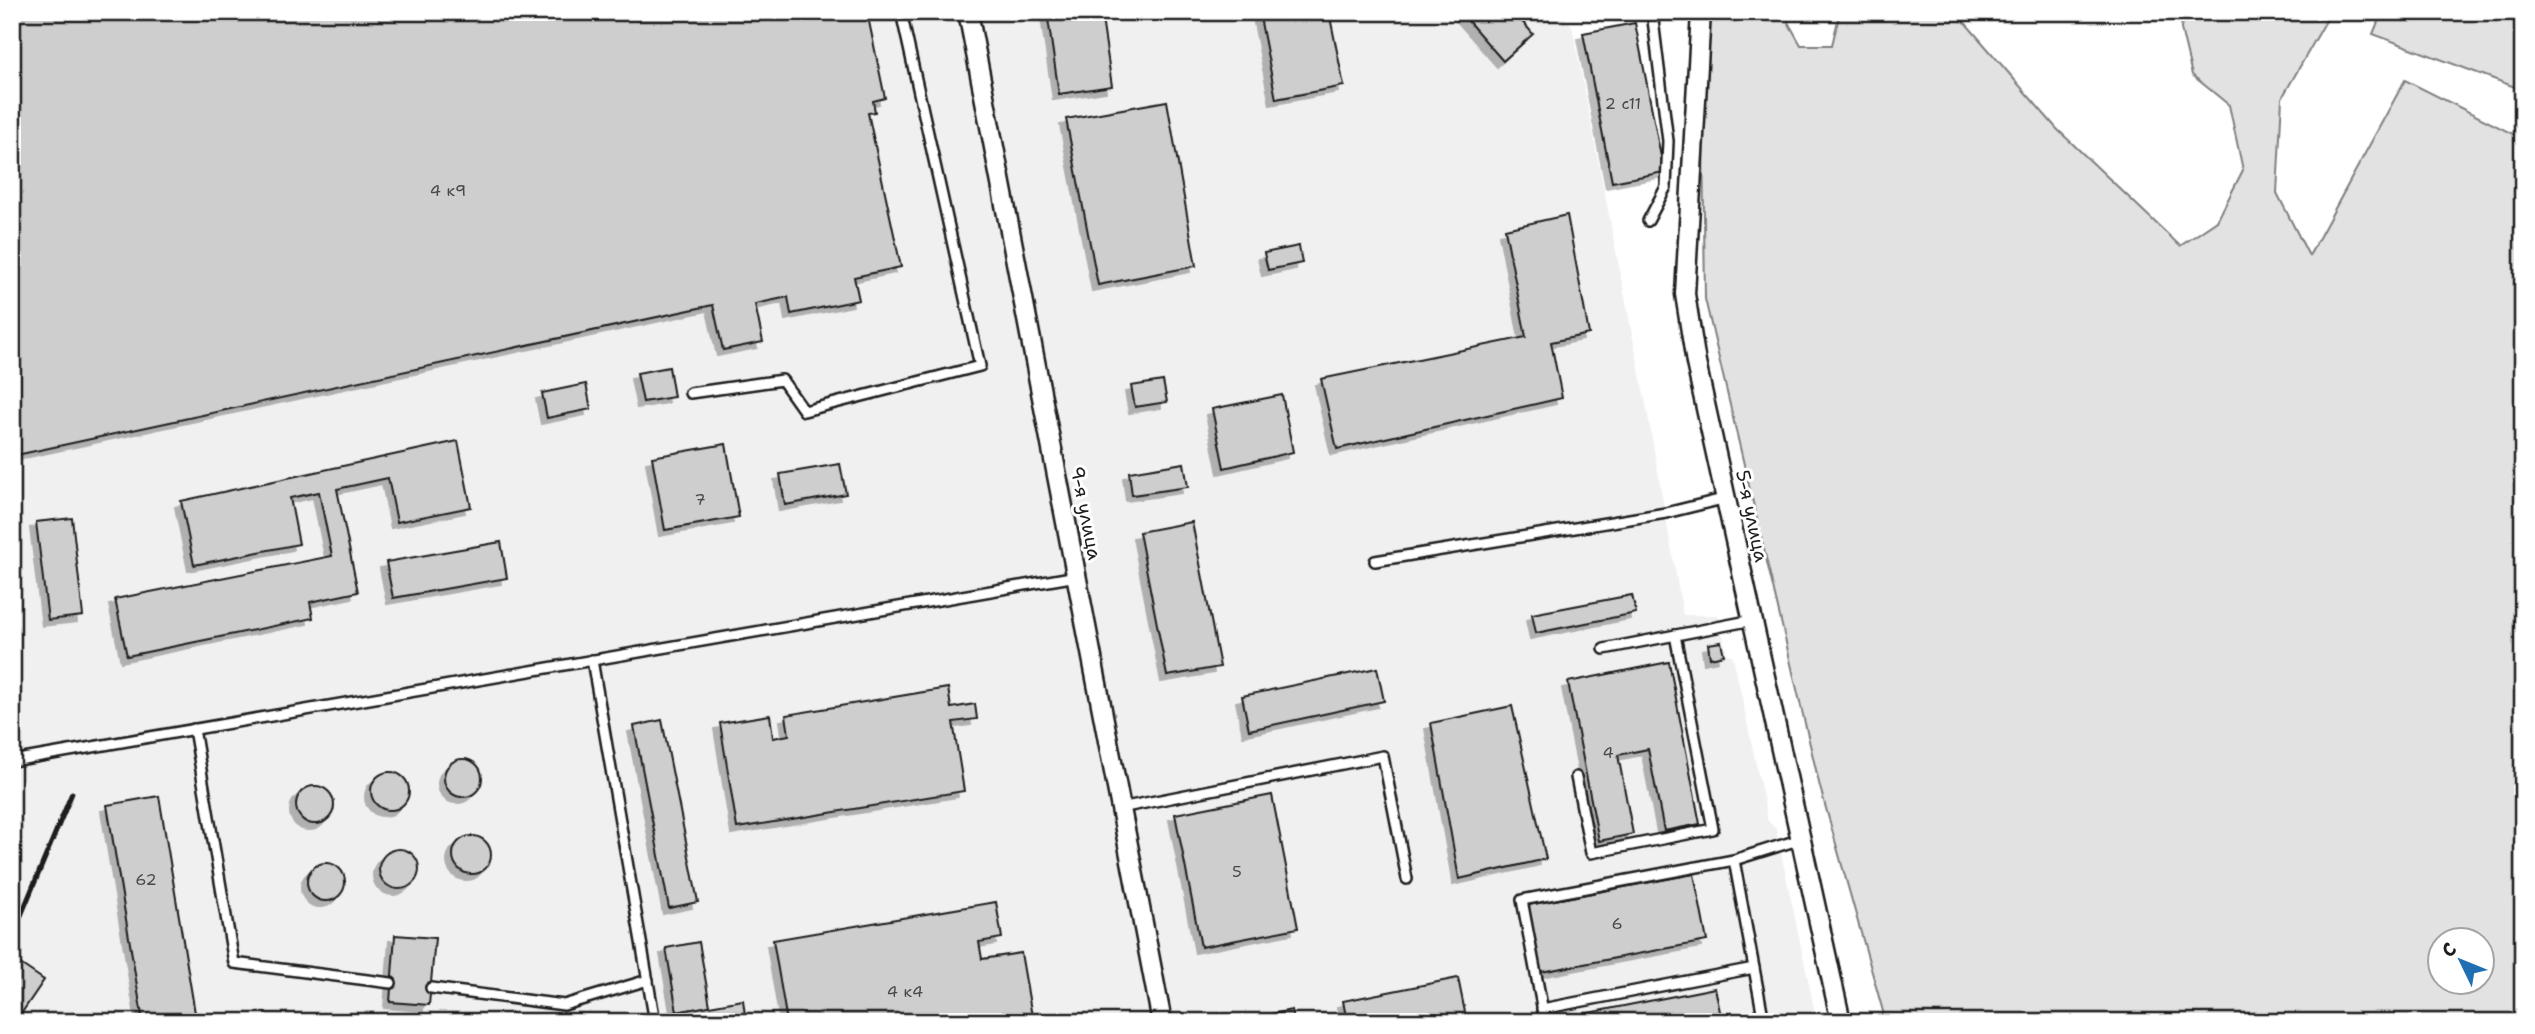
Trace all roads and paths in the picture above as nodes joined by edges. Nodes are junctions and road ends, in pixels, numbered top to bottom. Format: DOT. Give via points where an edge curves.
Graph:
graph roads {
  1 [pos="901,12"];
  2 [pos="968,12"];
  3 [pos="1652,12"];
  4 [pos="1701,12"];
  5 [pos="1648,221"];
  6 [pos="690,393"];
  7 [pos="1727,498"];
  8 [pos="1375,561"];
  9 [pos="1077,576"];
  10 [pos="1753,620"];
  11 [pos="1675,635"];
  12 [pos="1604,649"];
  13 [pos="592,660"];
  14 [pos="194,729"];
  15 [pos="12,761"];
  16 [pos="1576,777"];
  17 [pos="1121,808"];
  18 [pos="1801,839"];
  19 [pos="1734,860"];
  20 [pos="1407,880"];
  21 [pos="1754,968"];
  22 [pos="648,980"];
  23 [pos="391,983"];
  24 [pos="431,988"];
  25 [pos="1542,1009"];
  26 [pos="655,1022"];
  27 [pos="1162,1022"];
  28 [pos="1545,1022"];
  29 [pos="1765,1022"];
  30 [pos="1841,1022"];
  1 -- 6 [label="lane" via="980,366 804,411 782,380"];
  2 -- 9 [label="street, 9-я улица"];
  3 -- 5 [label="lane" via="1668,141 1666,187"];
  4 -- 7 [label="street, 5-я улица" via="1685,294"];
  7 -- 8 [label="lane" via="1666,513"];
  7 -- 10 [label="street, 5-я улица"];
  9 -- 13 [label="lane"];
  9 -- 17 [label="street, 9-я улица"];
  10 -- 11 [label="lane"];
  10 -- 18 [label="street, 5-я улица"];
  11 -- 12 [label="lane"];
  11 -- 16 [label="lane" via="1713,829 1591,853"];
  13 -- 14 [label="lane"];
  13 -- 22 [label="lane"];
  14 -- 15 [label="lane"];
  14 -- 23 [label="lane" via="234,963"];
  17 -- 20 [label="lane" via="1383,757"];
  17 -- 27 [label="street, 9-я улица"];
  18 -- 19 [label="lane"];
  18 -- 30 [label="street, 5-я улица"];
  19 -- 21 [label="lane"];
  19 -- 25 [label="lane" via="1522,900"];
  21 -- 25 [label="lane"];
  21 -- 29 [label="lane"];
  22 -- 24 [label="lane" via="564,1005"];
  22 -- 26 [label="lane"];
  25 -- 28 [label="lane"];
}
